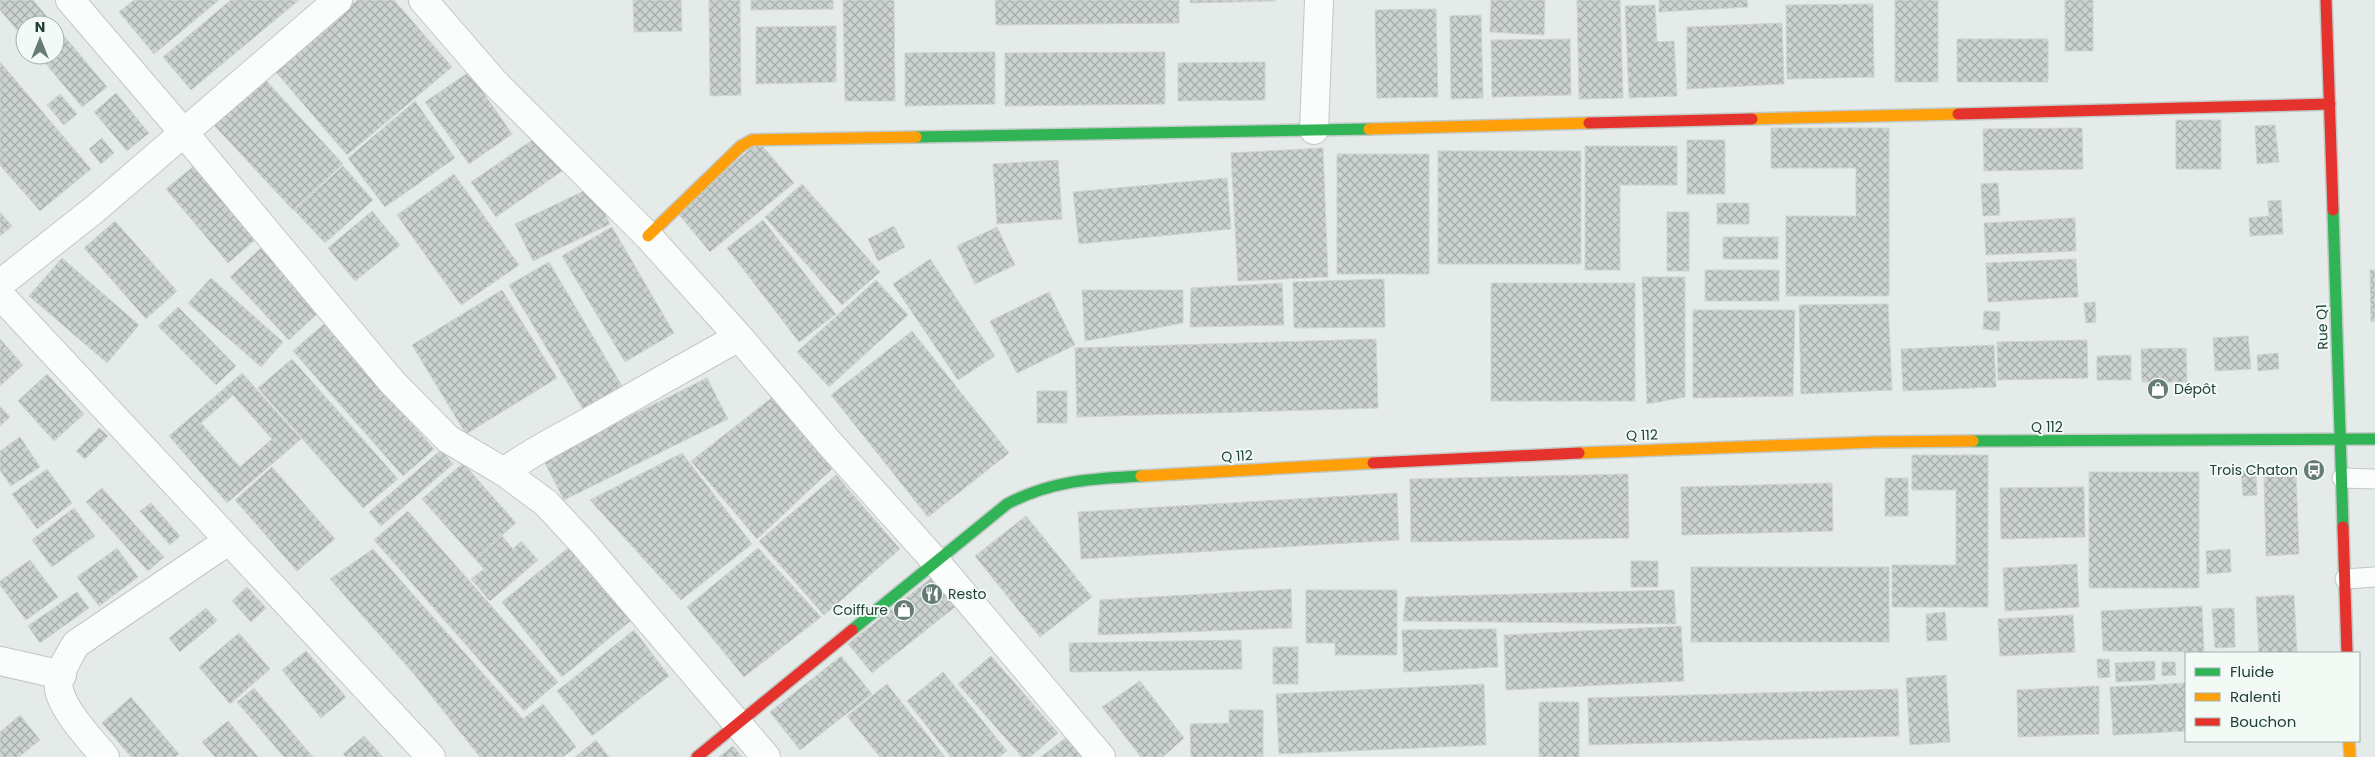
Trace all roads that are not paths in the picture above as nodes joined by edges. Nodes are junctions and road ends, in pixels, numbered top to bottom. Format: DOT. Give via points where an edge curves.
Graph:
graph roads {
  1 [pos="70,0"];
  2 [pos="338,0"];
  3 [pos="423,0"];
  4 [pos="1318,0"];
  5 [pos="2326,0"];
  6 [pos="2330,104"];
  7 [pos="1314,130"];
  8 [pos="184,133"];
  9 [pos="648,236"];
  10 [pos="0,284"];
  11 [pos="0,295"];
  12 [pos="739,337"];
  13 [pos="2375,439"];
  14 [pos="2341,441"];
  15 [pos="504,472"];
  16 [pos="2342,478"];
  17 [pos="2375,479"];
  18 [pos="228,541"];
  19 [pos="936,562"];
  20 [pos="2375,577"];
  21 [pos="2345,579"];
  22 [pos="2347,652"];
  23 [pos="0,661"];
  24 [pos="62,675"];
  25 [pos="737,723"];
  26 [pos="2349,742"];
  27 [pos="105,757"];
  28 [pos="431,757"];
  29 [pos="697,757"];
  30 [pos="766,757"];
  31 [pos="1101,757"];
  32 [pos="2350,757"];
  1 -- 8 [label="street"];
  2 -- 8 [label="street"];
  3 -- 9 [label="street" via="494,82"];
  4 -- 7 [label="street"];
  5 -- 6 [label="street, Rue Q1"];
  6 -- 7 [label="street"];
  6 -- 14 [label="street, Rue Q1"];
  7 -- 9 [label="street" via="752,140 721,164"];
  8 -- 10 [label="street"];
  8 -- 15 [label="street" via="428,421 448,439"];
  9 -- 12 [label="street"];
  11 -- 18 [label="street"];
  12 -- 15 [label="street" via="525,456"];
  12 -- 19 [label="street"];
  13 -- 14 [label="street, Q 112"];
  14 -- 16 [label="street, Rue Q1"];
  14 -- 19 [label="street, Q 112" via="1876,442 1474,457 1090,478 1033,489 1007,504"];
  15 -- 25 [label="street" via="546,503 566,524"];
  16 -- 17 [label="lane"];
  16 -- 21 [label="street, Rue Q1"];
  18 -- 24 [label="street" via="76,644 63,665"];
  18 -- 28 [label="street"];
  19 -- 25 [label="street, Q 112"];
  19 -- 31 [label="street"];
  20 -- 21 [label="lane"];
  21 -- 22 [label="street, Rue Q1"];
  23 -- 24 [label="street"];
  24 -- 27 [label="street" via="59,690 74,719"];
  25 -- 29 [label="street, Q 112"];
  25 -- 30 [label="street"];
  26 -- 32 [label="street"];
}
